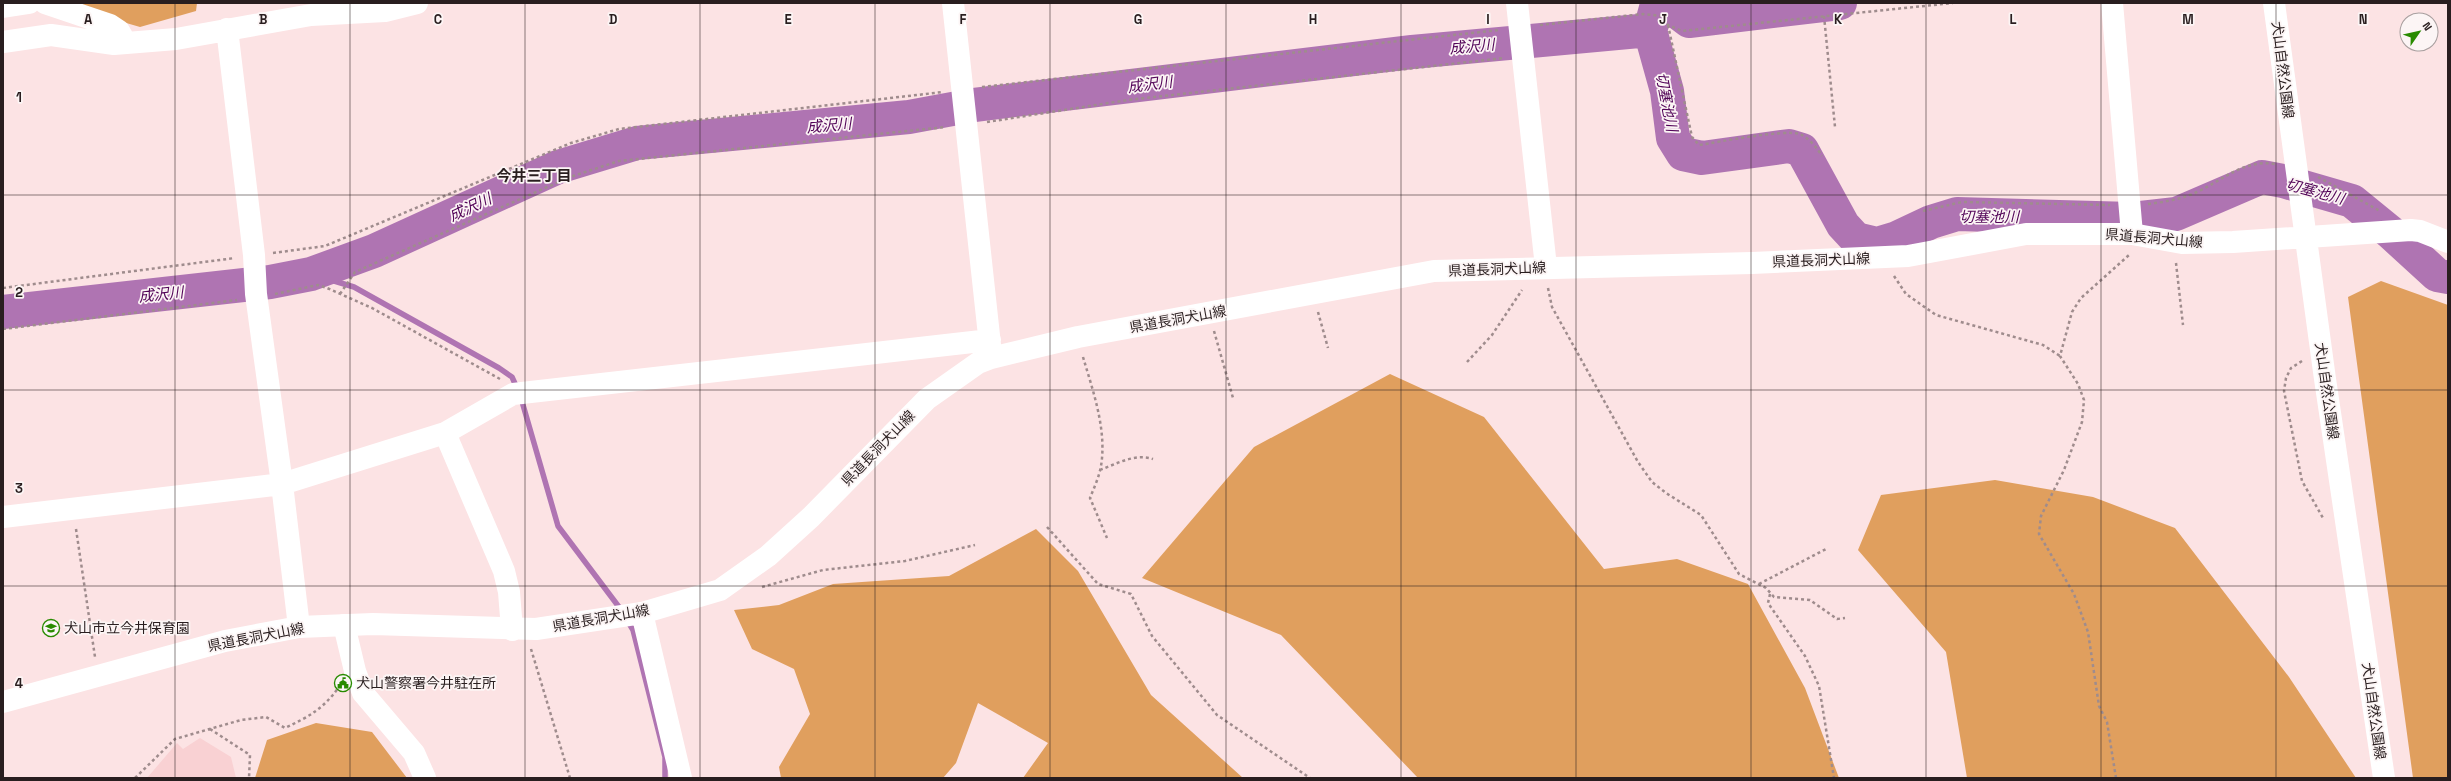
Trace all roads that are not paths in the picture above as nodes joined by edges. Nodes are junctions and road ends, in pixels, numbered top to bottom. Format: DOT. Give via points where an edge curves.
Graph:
graph roads {
  1 [pos="29,3"];
  2 [pos="44,3"];
  3 [pos="417,3"];
  4 [pos="953,3"];
  5 [pos="1517,3"];
  6 [pos="2112,3"];
  7 [pos="2274,3"];
  8 [pos="3,7"];
  9 [pos="227,29"];
  10 [pos="3,42"];
  11 [pos="126,43"];
  12 [pos="2132,234"];
  13 [pos="2448,242"];
  14 [pos="1535,268"];
  15 [pos="990,349"];
  16 [pos="445,433"];
  17 [pos="282,484"];
  18 [pos="3,517"];
  19 [pos="642,612"];
  20 [pos="344,625"];
  21 [pos="299,627"];
  22 [pos="518,630"];
  23 [pos="3,702"];
  24 [pos="425,778"];
  25 [pos="680,778"];
  26 [pos="2384,778"];
  1 -- 8 [label="street"];
  2 -- 11 [label="street" via="110,25 119,31"];
  3 -- 9 [label="street" via="385,10 311,16"];
  4 -- 15 [label="street"];
  5 -- 14 [label="street"];
  6 -- 12 [label="street"];
  7 -- 26 [label="street, 犬山自然公園線" via="2325,379"];
  9 -- 11 [label="street" via="176,39"];
  9 -- 17 [label="street" via="256,294"];
  10 -- 11 [label="street" via="51,35 114,44"];
  12 -- 13 [label="street, 県道長洞犬山線" via="2174,242 2233,242 2411,230"];
  12 -- 14 [label="street, 県道長洞犬山線" via="2026,234 1918,254 1882,257"];
  14 -- 15 [label="street, 県道長洞犬山線" via="1417,272 1209,314 1078,337"];
  15 -- 16 [label="street" via="523,393"];
  15 -- 19 [label="street, 県道長洞犬山線" via="978,364 927,399 811,517 732,584 720,590"];
  16 -- 17 [label="street"];
  16 -- 22 [label="street" via="504,570"];
  17 -- 18 [label="street"];
  17 -- 21 [label="street"];
  19 -- 22 [label="street, 県道長洞犬山線" via="617,618"];
  19 -- 25 [label="street"];
  20 -- 21 [label="street, 県道長洞犬山線"];
  20 -- 22 [label="street, 県道長洞犬山線"];
  20 -- 24 [label="street" via="363,693 414,753"];
  21 -- 23 [label="street, 県道長洞犬山線" via="225,641"];
}
